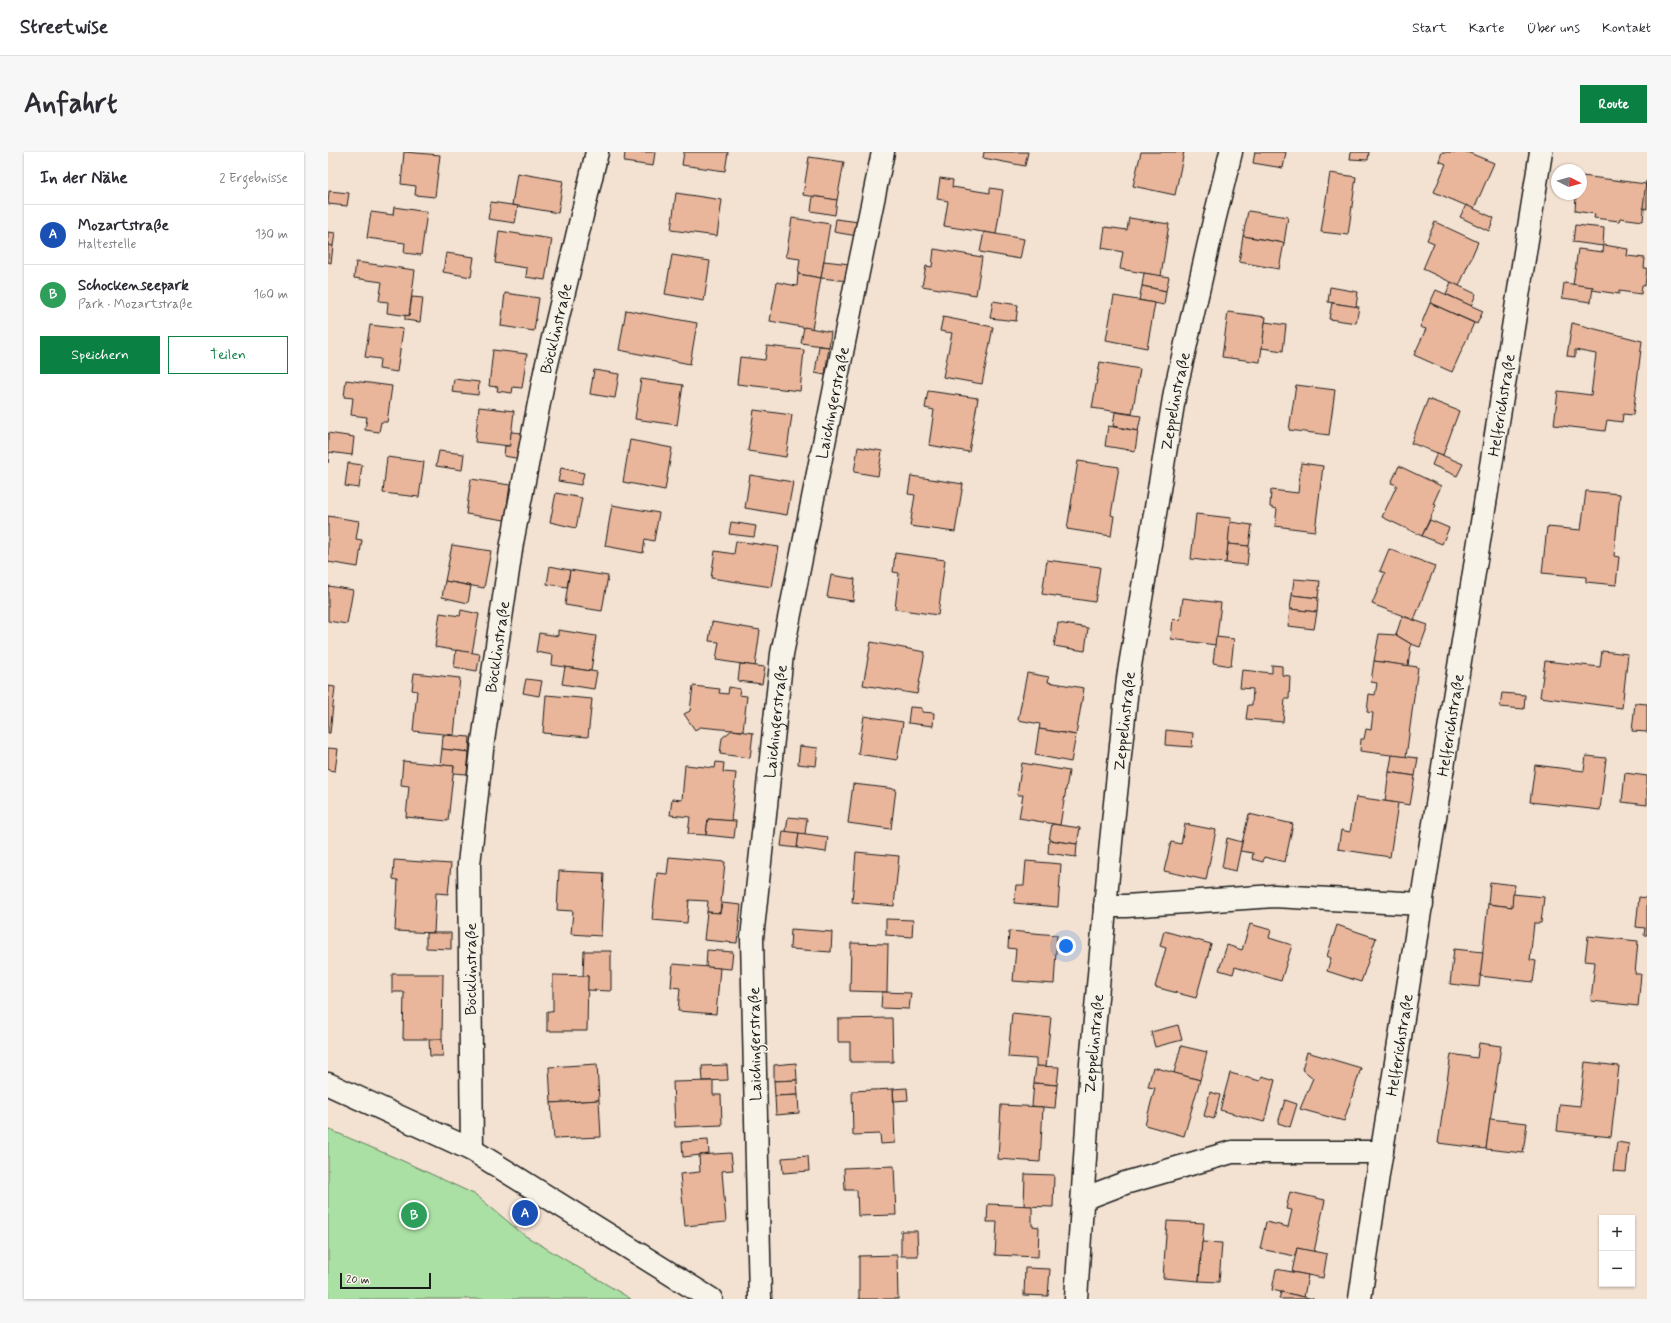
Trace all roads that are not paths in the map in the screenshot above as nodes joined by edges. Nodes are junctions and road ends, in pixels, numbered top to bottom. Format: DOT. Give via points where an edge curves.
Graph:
graph roads {
  1 [pos="597,152"];
  2 [pos="883,152"];
  3 [pos="1232,152"];
  4 [pos="1541,152"];
  5 [pos="1422,904"];
  6 [pos="1105,906"];
  7 [pos="328,1084"];
  8 [pos="472,1150"];
  9 [pos="1382,1152"];
  10 [pos="1083,1199"];
  11 [pos="711,1299"];
  12 [pos="760,1299"];
  13 [pos="1076,1299"];
  14 [pos="1360,1299"];
  1 -- 8 [label="street, Böcklinstraße" via="545,372 528,458 512,543 483,741 469,864"];
  2 -- 12 [label="street, Laichingerstraße" via="782,661 752,938"];
  3 -- 6 [label="street, Zeppelinstraße" via="1175,392 1128,678"];
  4 -- 5 [label="street, Helferichstraße"];
  5 -- 6 [label="street" via="1274,896"];
  5 -- 9 [label="street, Helferichstraße"];
  6 -- 10 [label="street, Zeppelinstraße" via="1091,1064"];
  7 -- 8 [label="street"];
  8 -- 11 [label="street"];
  9 -- 10 [label="street" via="1232,1152 1124,1183"];
  9 -- 14 [label="street, Helferichstraße"];
  10 -- 13 [label="street, Zeppelinstraße"];
}
